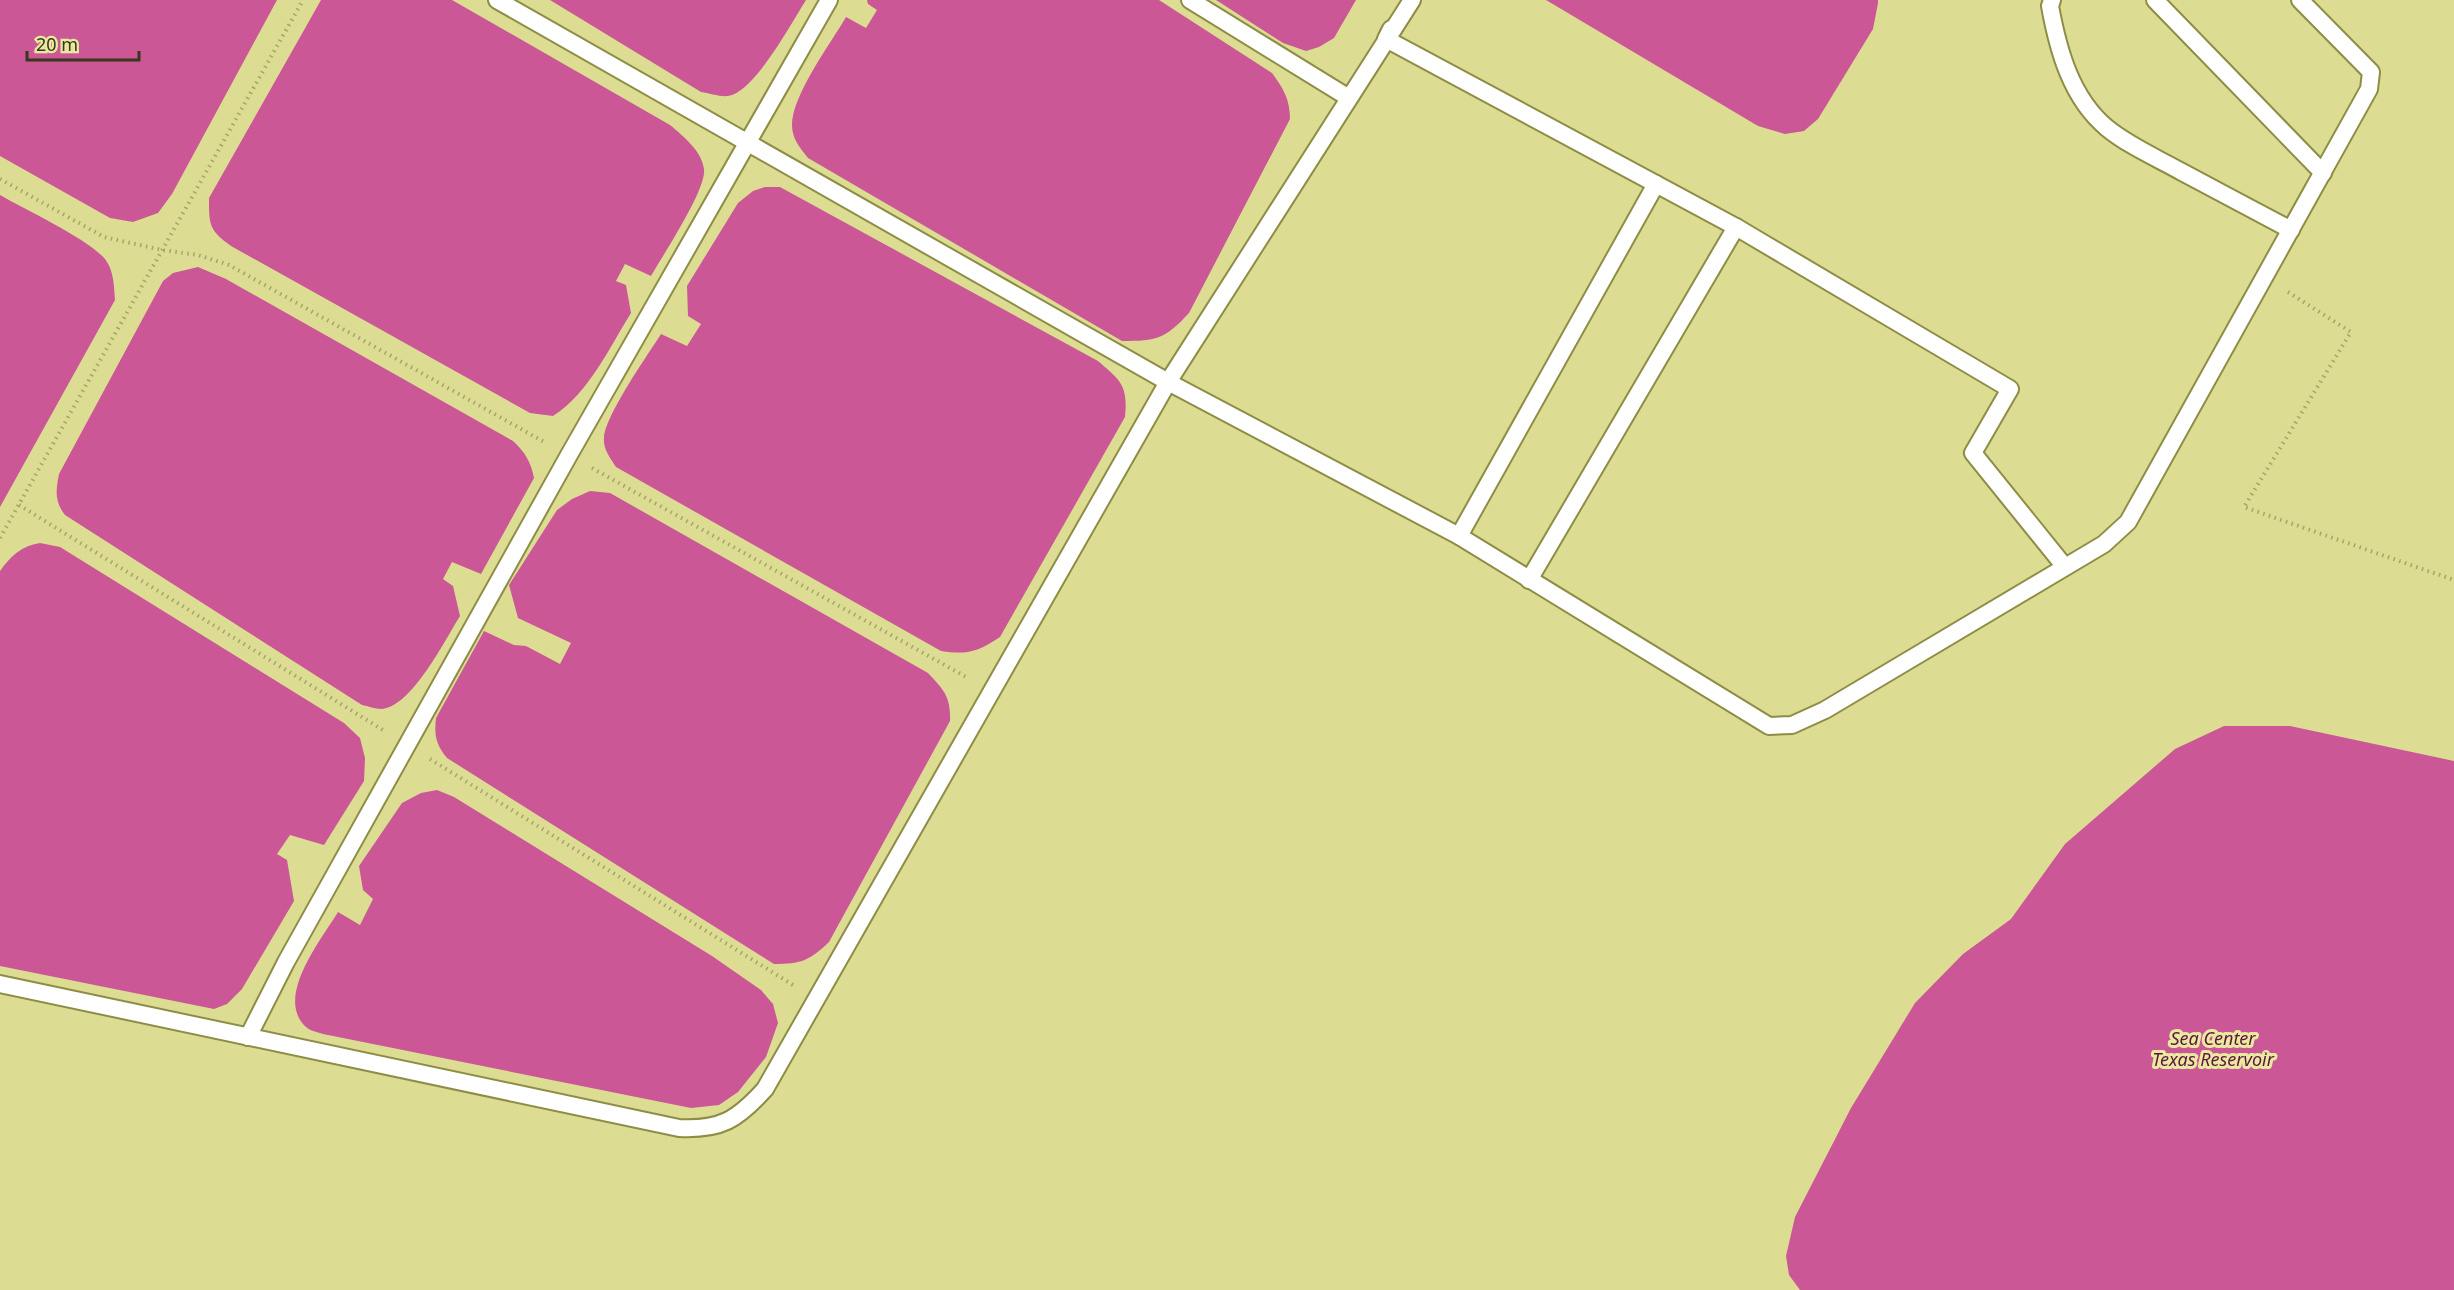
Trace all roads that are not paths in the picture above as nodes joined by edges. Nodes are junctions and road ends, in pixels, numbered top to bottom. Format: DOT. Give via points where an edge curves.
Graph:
graph roads {
  1 [pos="497,0"];
  2 [pos="829,0"];
  3 [pos="1190,0"];
  4 [pos="1403,0"];
  5 [pos="1412,0"];
  6 [pos="2052,0"];
  7 [pos="2155,0"];
  8 [pos="2300,0"];
  9 [pos="1386,39"];
  10 [pos="1349,98"];
  11 [pos="748,142"];
  12 [pos="2323,173"];
  13 [pos="1656,184"];
  14 [pos="1736,227"];
  15 [pos="2291,230"];
  16 [pos="1168,382"];
  17 [pos="1459,536"];
  18 [pos="2066,567"];
  19 [pos="1529,579"];
  20 [pos="0,984"];
  21 [pos="248,1036"];
  1 -- 11 [label="lane"];
  2 -- 11 [label="lane"];
  3 -- 10 [label="lane"];
  4 -- 9 [label="lane"];
  5 -- 9 [label="lane"];
  6 -- 15 [label="lane" via="2056,41 2068,74 2106,127 2139,149"];
  7 -- 12 [label="lane"];
  8 -- 12 [label="lane" via="2371,72 2369,90"];
  9 -- 10 [label="lane"];
  9 -- 13 [label="lane"];
  10 -- 16 [label="lane"];
  11 -- 16 [label="lane"];
  11 -- 21 [label="lane" via="569,455"];
  12 -- 15 [label="lane"];
  13 -- 14 [label="lane"];
  13 -- 17 [label="lane"];
  14 -- 18 [label="lane" via="2010,389 1973,453"];
  14 -- 19 [label="lane"];
  15 -- 18 [label="lane" via="2128,522 2104,544"];
  16 -- 17 [label="lane"];
  16 -- 21 [label="lane" via="765,1089 747,1110 724,1124 679,1128"];
  17 -- 19 [label="lane"];
  18 -- 19 [label="lane" via="1825,710 1792,725 1769,726"];
  20 -- 21 [label="lane"];
}
